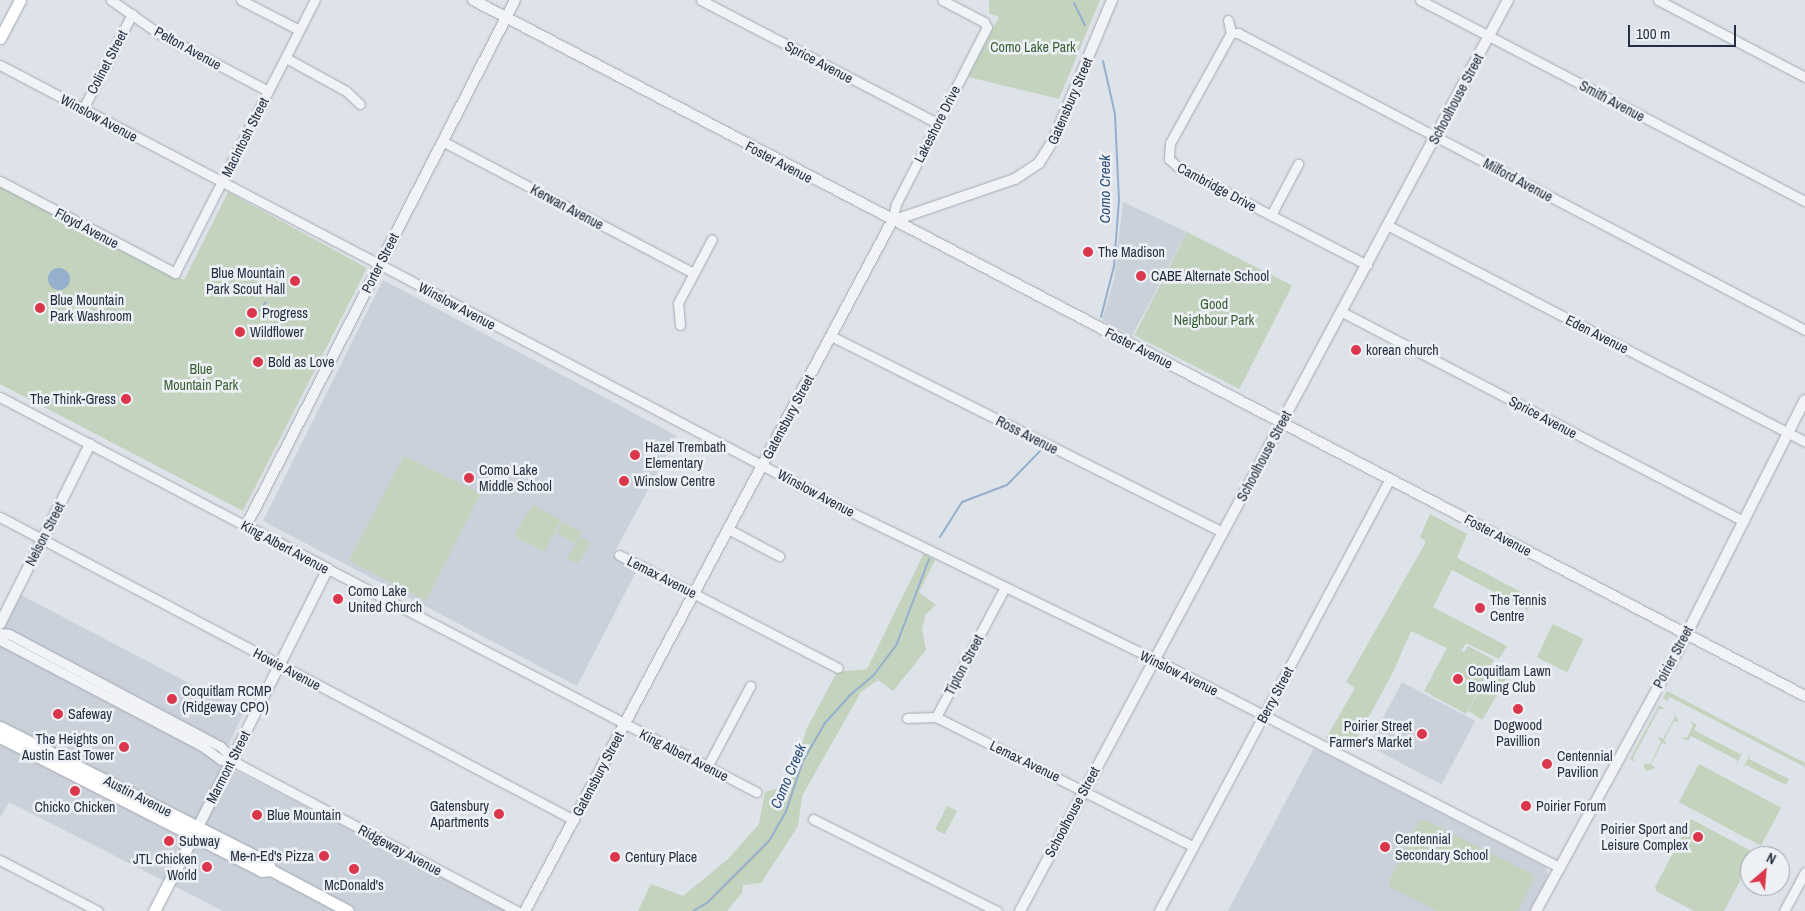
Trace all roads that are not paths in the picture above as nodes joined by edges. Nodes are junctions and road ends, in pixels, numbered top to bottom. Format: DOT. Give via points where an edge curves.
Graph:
graph roads {
  1 [pos="20,0"];
  2 [pos="111,0"];
  3 [pos="241,0"];
  4 [pos="315,0"];
  5 [pos="473,0"];
  6 [pos="515,0"];
  7 [pos="701,0"];
  8 [pos="942,0"];
  9 [pos="1112,0"];
  10 [pos="1420,0"];
  11 [pos="1508,0"];
  12 [pos="1658,0"];
  13 [pos="132,14"];
  14 [pos="506,17"];
  15 [pos="1228,20"];
  16 [pos="299,30"];
  17 [pos="1231,33"];
  18 [pos="1489,36"];
  19 [pos="0,38"];
  20 [pos="286,58"];
  21 [pos="0,65"];
  22 [pos="1805,76"];
  23 [pos="268,91"];
  24 [pos="360,104"];
  25 [pos="83,109"];
  26 [pos="937,123"];
  27 [pos="1436,137"];
  28 [pos="442,141"];
  29 [pos="1298,164"];
  30 [pos="0,181"];
  31 [pos="222,182"];
  32 [pos="1805,201"];
  33 [pos="1271,215"];
  34 [pos="892,221"];
  35 [pos="1389,226"];
  36 [pos="712,239"];
  37 [pos="379,264"];
  38 [pos="1367,265"];
  39 [pos="175,273"];
  40 [pos="692,273"];
  41 [pos="1342,312"];
  42 [pos="680,325"];
  43 [pos="1805,330"];
  44 [pos="831,336"];
  45 [pos="0,397"];
  46 [pos="1805,400"];
  47 [pos="1283,421"];
  48 [pos="1788,434"];
  49 [pos="1805,442"];
  50 [pos="90,444"];
  51 [pos="762,465"];
  52 [pos="1390,479"];
  53 [pos="0,517"];
  54 [pos="1744,521"];
  55 [pos="246,526"];
  56 [pos="728,529"];
  57 [pos="1223,532"];
  58 [pos="42,539"];
  59 [pos="618,555"];
  60 [pos="779,556"];
  61 [pos="328,569"];
  62 [pos="1005,587"];
  63 [pos="694,594"];
  64 [pos="0,624"];
  65 [pos="0,633"];
  66 [pos="1686,634"];
  67 [pos="0,640"];
  68 [pos="1154,660"];
  69 [pos="279,665"];
  70 [pos="838,668"];
  71 [pos="750,686"];
  72 [pos="1805,696"];
  73 [pos="1264,715"];
  74 [pos="936,717"];
  75 [pos="907,718"];
  76 [pos="624,724"];
  77 [pos="0,726"];
  78 [pos="0,737"];
  79 [pos="231,759"];
  80 [pos="708,767"];
  81 [pos="1084,790"];
  82 [pos="757,792"];
  83 [pos="813,819"];
  84 [pos="574,820"];
  85 [pos="196,831"];
  86 [pos="1193,846"];
  87 [pos="0,860"];
  88 [pos="1559,867"];
  89 [pos="1805,872"];
  90 [pos="98,911"];
  91 [pos="154,911"];
  92 [pos="348,911"];
  93 [pos="517,911"];
  94 [pos="525,911"];
  95 [pos="997,911"];
  96 [pos="1020,911"];
  97 [pos="1159,911"];
  98 [pos="1536,911"];
  99 [pos="1784,911"];
  1 -- 19 [label="main road"];
  2 -- 13 [label="street, Pelton Avenue"];
  3 -- 16 [label="street"];
  4 -- 16 [label="street, MacIntosh Street"];
  5 -- 14 [label="street, Foster Avenue"];
  6 -- 14 [label="street, Porter Street"];
  7 -- 26 [label="street, Sprice Avenue"];
  8 -- 26 [label="street, Lakeshore Drive" via="984,22 987,27"];
  9 -- 34 [label="street, Gatensbury Street" via="1054,141 1039,163 1015,179"];
  10 -- 18 [label="street, Smith Avenue"];
  11 -- 18 [label="street, Schoolhouse Street"];
  12 -- 22 [label="street"];
  13 -- 23 [label="street, Pelton Avenue" via="158,33"];
  13 -- 25 [label="street, Colinet Street"];
  14 -- 28 [label="street, Porter Street"];
  14 -- 34 [label="street, Foster Avenue"];
  15 -- 17 [label="street"];
  16 -- 20 [label="street, MacIntosh Street"];
  17 -- 27 [label="street, Milford Avenue" via="1238,33"];
  17 -- 33 [label="street, Cambridge Drive" via="1170,143 1168,154 1178,167"];
  18 -- 27 [label="street, Schoolhouse Street"];
  18 -- 32 [label="street, Smith Avenue"];
  20 -- 23 [label="street, MacIntosh Street"];
  20 -- 24 [label="street" via="346,91"];
  21 -- 25 [label="street, Winslow Avenue"];
  23 -- 31 [label="street, MacIntosh Street"];
  25 -- 31 [label="street, Winslow Avenue"];
  26 -- 34 [label="street, Lakeshore Drive" via="896,204"];
  27 -- 35 [label="street, Schoolhouse Street"];
  27 -- 43 [label="street, Milford Avenue"];
  28 -- 37 [label="street, Porter Street"];
  28 -- 40 [label="street, Kerwan Avenue"];
  29 -- 33 [label="street"];
  30 -- 39 [label="street, Floyd Avenue"];
  31 -- 37 [label="street, Winslow Avenue"];
  31 -- 39 [label="street, MacIntosh Street"];
  33 -- 38 [label="street, Cambridge Drive"];
  34 -- 44 [label="street, Gatensbury Street"];
  34 -- 47 [label="street, Foster Avenue"];
  35 -- 38 [label="street, Schoolhouse Street"];
  35 -- 48 [label="street, Eden Avenue"];
  36 -- 40 [label="street"];
  37 -- 51 [label="street, Winslow Avenue"];
  37 -- 55 [label="street, Porter Street"];
  38 -- 41 [label="street, Schoolhouse Street"];
  40 -- 42 [label="street" via="678,303"];
  41 -- 47 [label="street, Schoolhouse Street"];
  41 -- 54 [label="street, Sprice Avenue"];
  44 -- 51 [label="street, Gatensbury Street"];
  44 -- 57 [label="street, Ross Avenue"];
  45 -- 50 [label="street, King Albert Avenue"];
  46 -- 48 [label="street, Poirier Street"];
  47 -- 52 [label="street, Foster Avenue"];
  47 -- 57 [label="street, Schoolhouse Street"];
  48 -- 49 [label="street, Eden Avenue"];
  48 -- 54 [label="street, Poirier Street"];
  50 -- 55 [label="street, King Albert Avenue"];
  50 -- 58 [label="street, Nelson Street"];
  51 -- 56 [label="street, Gatensbury Street"];
  51 -- 62 [label="street, Winslow Avenue"];
  52 -- 66 [label="street, Foster Avenue"];
  52 -- 73 [label="street, Berry Street"];
  53 -- 58 [label="street, Howie Avenue"];
  54 -- 66 [label="street, Poirier Street"];
  55 -- 61 [label="street, King Albert Avenue"];
  56 -- 60 [label="street"];
  56 -- 63 [label="street, Gatensbury Street"];
  57 -- 68 [label="street, Schoolhouse Street"];
  58 -- 64 [label="street, Nelson Street"];
  58 -- 69 [label="street, Howie Avenue"];
  59 -- 63 [label="street, Lemax Avenue"];
  61 -- 69 [label="street, Marmont Street"];
  61 -- 76 [label="street, King Albert Avenue"];
  62 -- 68 [label="street, Winslow Avenue"];
  62 -- 74 [label="street, Tipton Street"];
  63 -- 70 [label="street, Lemax Avenue"];
  63 -- 76 [label="street, Gatensbury Street"];
  65 -- 79 [label="street, Ridgeway Avenue" via="9,634 220,746"];
  66 -- 72 [label="street, Foster Avenue"];
  66 -- 88 [label="street, Poirier Street"];
  67 -- 79 [label="street, Ridgeway Avenue" via="202,746 221,760"];
  68 -- 73 [label="street, Winslow Avenue"];
  68 -- 81 [label="street, Schoolhouse Street"];
  69 -- 79 [label="street, Marmont Street"];
  69 -- 84 [label="street, Howie Avenue"];
  71 -- 80 [label="street"];
  73 -- 86 [label="street, Berry Street"];
  73 -- 88 [label="street, Winslow Avenue"];
  74 -- 75 [label="street"];
  74 -- 81 [label="street, Lemax Avenue"];
  76 -- 80 [label="street, King Albert Avenue"];
  76 -- 84 [label="street, Gatensbury Street"];
  77 -- 85 [label="main road, Austin Avenue"];
  78 -- 85 [label="main road, Austin Avenue"];
  79 -- 85 [label="street, Marmont Street"];
  79 -- 93 [label="street, Ridgeway Avenue"];
  80 -- 82 [label="street, King Albert Avenue"];
  81 -- 86 [label="street, Lemax Avenue"];
  81 -- 96 [label="street, Schoolhouse Street"];
  83 -- 95 [label="street"];
  84 -- 94 [label="street, Gatensbury Street"];
  85 -- 91 [label="main road, Marmont Street"];
  85 -- 92 [label="main road, Austin Avenue" via="267,862 271,870"];
  86 -- 97 [label="street, Berry Street"];
  87 -- 90 [label="street"];
  88 -- 98 [label="street, Poirier Street"];
  89 -- 99 [label="street"];
}
